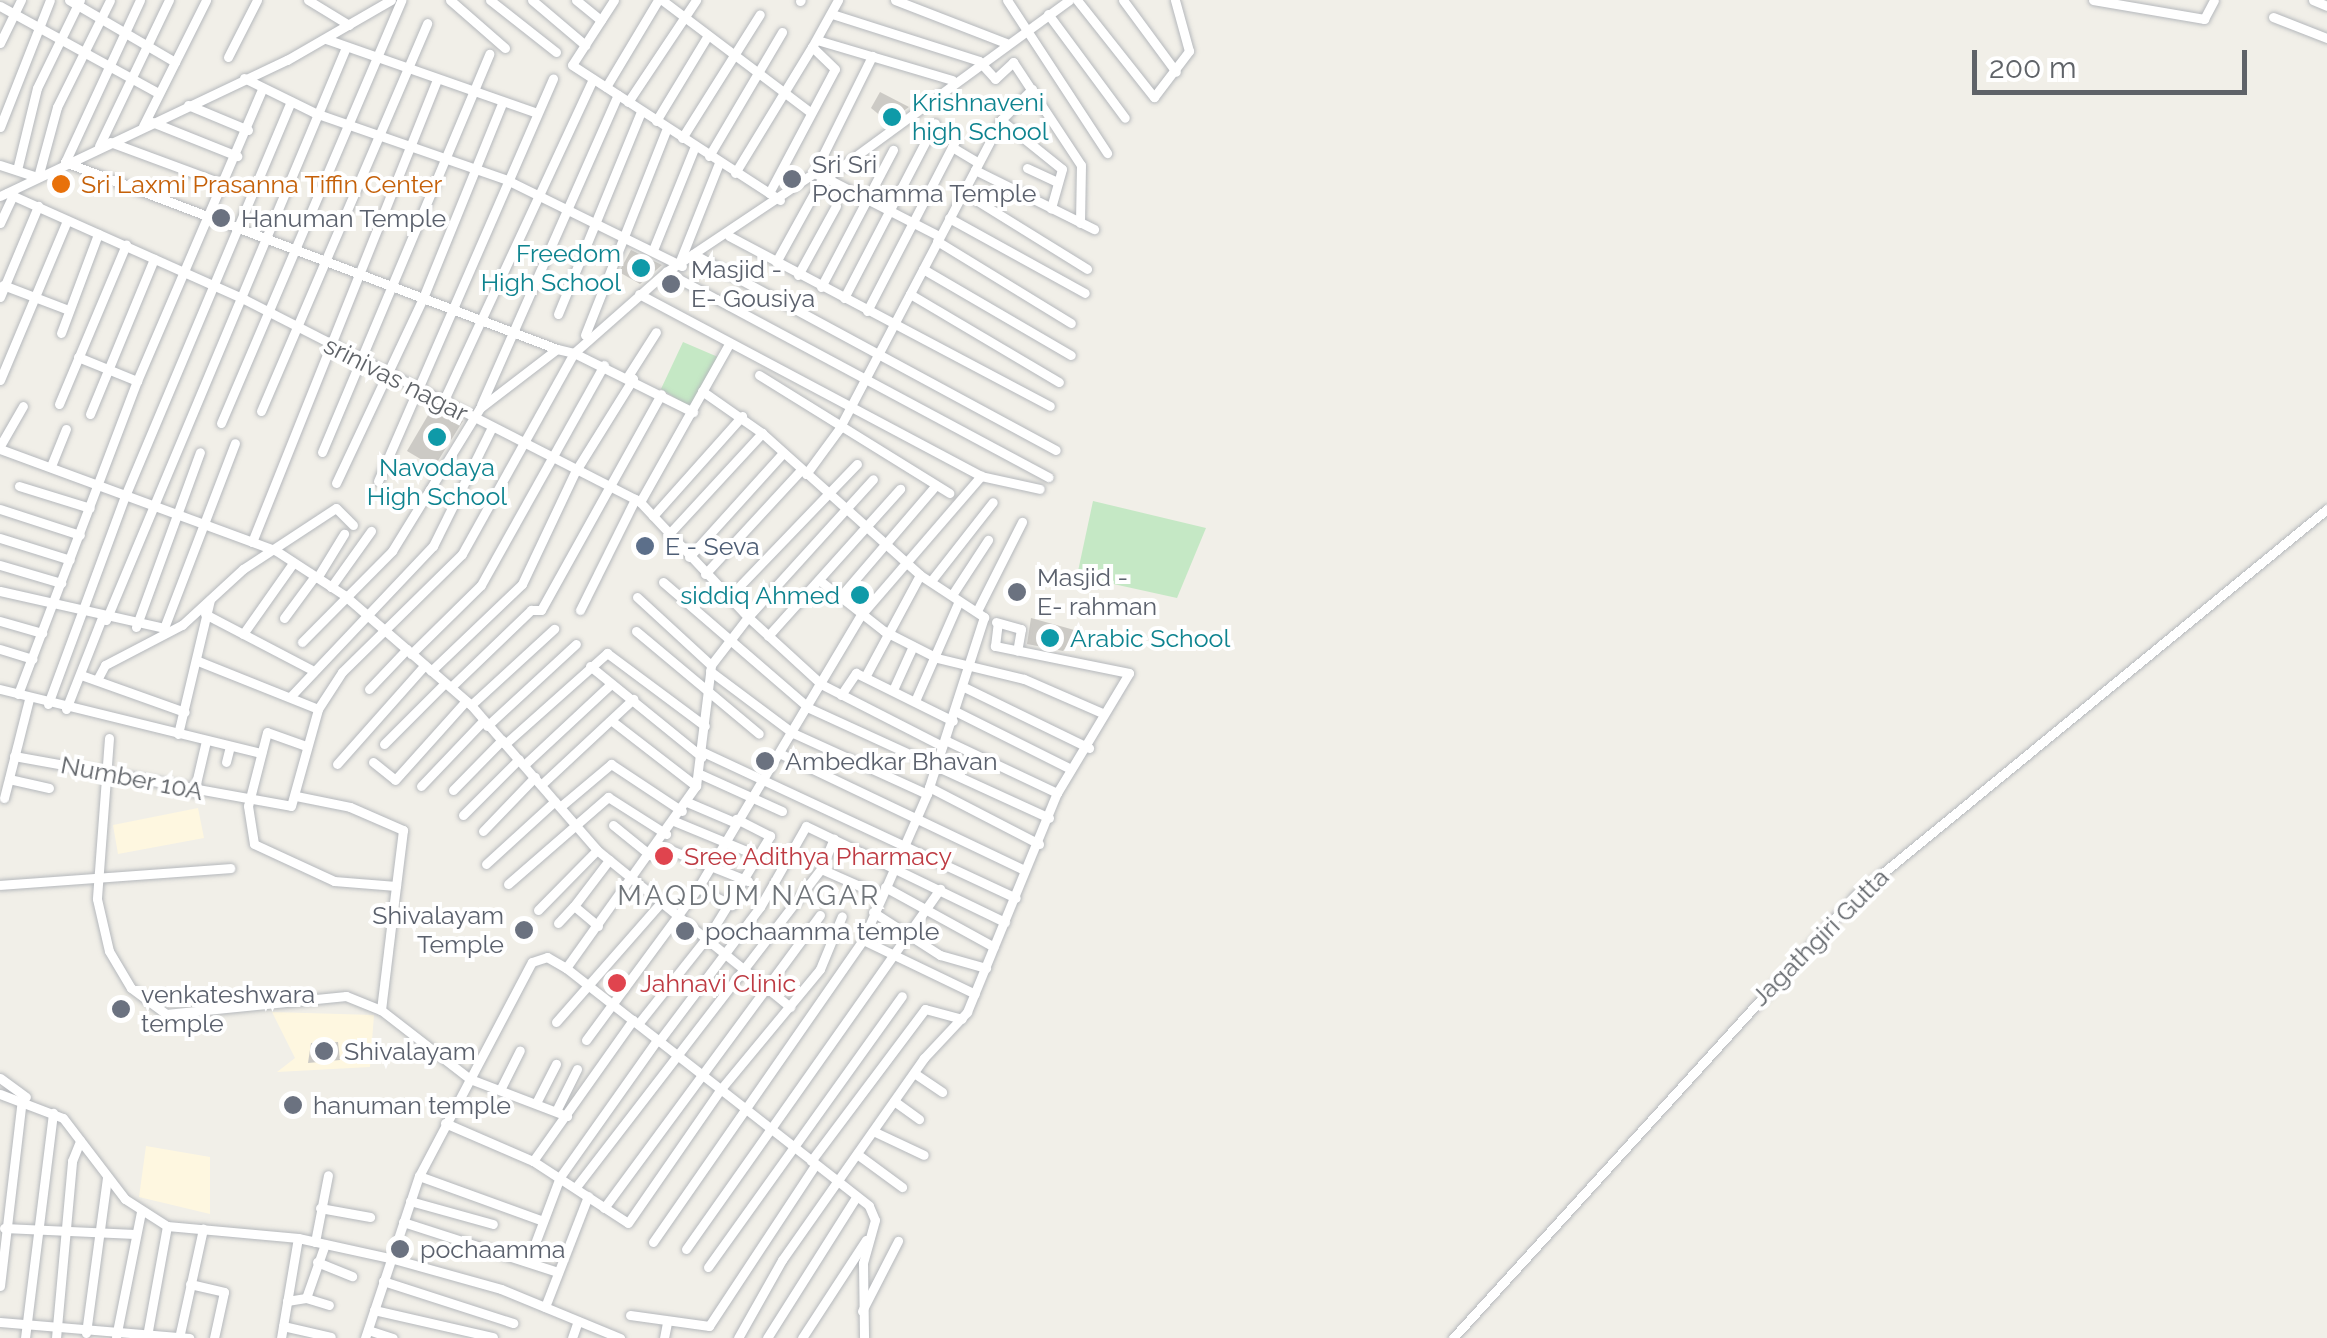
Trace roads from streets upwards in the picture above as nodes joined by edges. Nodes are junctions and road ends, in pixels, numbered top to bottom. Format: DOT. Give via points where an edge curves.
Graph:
graph roads {
  1 [pos="21,0"];
  2 [pos="50,0"];
  3 [pos="110,0"];
  4 [pos="140,0"];
  5 [pos="169,0"];
  6 [pos="206,0"];
  7 [pos="257,0"];
  8 [pos="308,0"];
  9 [pos="391,0"];
  10 [pos="401,0"];
  11 [pos="450,0"];
  12 [pos="490,0"];
  13 [pos="532,0"];
  14 [pos="576,0"];
  15 [pos="614,0"];
  16 [pos="660,0"];
  17 [pos="696,0"];
  18 [pos="838,0"];
  19 [pos="895,0"];
  20 [pos="1007,0"];
  21 [pos="1069,0"];
  22 [pos="1077,0"];
  23 [pos="1123,0"];
  24 [pos="1175,0"];
  25 [pos="2094,0"];
  26 [pos="2214,0"];
  27 [pos="2313,0"];
  28 [pos="76,2"];
  29 [pos="0,6"];
  30 [pos="2327,6"];
  31 [pos="1052,8"];
  32 [pos="15,13"];
  33 [pos="760,14"];
  34 [pos="832,14"];
  35 [pos="684,17"];
  36 [pos="2273,17"];
  37 [pos="102,18"];
  38 [pos="601,20"];
  39 [pos="427,22"];
  40 [pos="349,25"];
  41 [pos="38,26"];
  42 [pos="124,30"];
  43 [pos="1024,31"];
  44 [pos="782,32"];
  45 [pos="708,35"];
  46 [pos="2327,38"];
  47 [pos="62,39"];
  48 [pos="326,39"];
  49 [pos="0,43"];
  50 [pos="147,43"];
  51 [pos="1006,43"];
  52 [pos="814,44"];
  53 [pos="585,45"];
  54 [pos="346,46"];
  55 [pos="505,48"];
  56 [pos="85,52"];
  57 [pos="556,52"];
  58 [pos="489,54"];
  59 [pos="734,55"];
  60 [pos="872,56"];
  61 [pos="228,57"];
  62 [pos="377,58"];
  63 [pos="980,61"];
  64 [pos="175,62"];
  65 [pos="108,66"];
  66 [pos="410,70"];
  67 [pos="757,72"];
  68 [pos="1176,72"];
  69 [pos="130,78"];
  70 [pos="244,78"];
  71 [pos="554,78"];
  72 [pos="593,79"];
  73 [pos="952,80"];
  74 [pos="436,81"];
  75 [pos="606,87"];
  76 [pos="1032,88"];
  77 [pos="262,90"];
  78 [pos="783,92"];
  79 [pos="158,93"];
  80 [pos="473,94"];
  81 [pos="618,95"];
  82 [pos="291,102"];
  83 [pos="628,102"];
  84 [pos="502,103"];
  85 [pos="188,105"];
  86 [pos="809,111"];
  87 [pos="534,112"];
  88 [pos="642,112"];
  89 [pos="315,113"];
  90 [pos="1124,118"];
  91 [pos="656,120"];
  92 [pos="1001,120"];
  93 [pos="349,123"];
  94 [pos="934,123"];
  95 [pos="147,124"];
  96 [pos="0,127"];
  97 [pos="668,128"];
  98 [pos="248,130"];
  99 [pos="379,136"];
  100 [pos="682,138"];
  101 [pos="104,144"];
  102 [pos="695,146"];
  103 [pos="414,148"];
  104 [pos="893,150"];
  105 [pos="1107,153"];
  106 [pos="237,156"];
  107 [pos="709,156"];
  108 [pos="448,160"];
  109 [pos="66,162"];
  110 [pos="719,163"];
  111 [pos="0,164"];
  112 [pos="976,166"];
  113 [pos="1027,168"];
  114 [pos="478,169"];
  115 [pos="18,170"];
  116 [pos="735,173"];
  117 [pos="821,176"];
  118 [pos="38,177"];
  119 [pos="506,180"];
  120 [pos="1057,182"];
  121 [pos="226,185"];
  122 [pos="963,192"];
  123 [pos="769,193"];
  124 [pos="7,195"];
  125 [pos="535,197"];
  126 [pos="869,199"];
  127 [pos="780,200"];
  128 [pos="38,206"];
  129 [pos="836,206"];
  130 [pos="1051,208"];
  131 [pos="564,210"];
  132 [pos="890,211"];
  133 [pos="214,218"];
  134 [pos="949,218"];
  135 [pos="67,220"];
  136 [pos="1080,222"];
  137 [pos="915,223"];
  138 [pos="0,224"];
  139 [pos="597,226"];
  140 [pos="241,228"];
  141 [pos="1094,229"];
  142 [pos="98,234"];
  143 [pos="620,236"];
  144 [pos="729,236"];
  145 [pos="266,238"];
  146 [pos="938,239"];
  147 [pos="126,244"];
  148 [pos="301,250"];
  149 [pos="652,250"];
  150 [pos="695,255"];
  151 [pos="154,258"];
  152 [pos="324,260"];
  153 [pos="776,262"];
  154 [pos="681,264"];
  155 [pos="923,269"];
  156 [pos="1087,269"];
  157 [pos="184,272"];
  158 [pos="359,272"];
  159 [pos="666,272"];
  160 [pos="798,275"];
  161 [pos="396,284"];
  162 [pos="2,285"];
  163 [pos="216,286"];
  164 [pos="821,287"];
  165 [pos="639,294"];
  166 [pos="910,294"];
  167 [pos="1085,294"];
  168 [pos="0,297"];
  169 [pos="34,297"];
  170 [pos="424,298"];
  171 [pos="844,298"];
  172 [pos="244,299"];
  173 [pos="66,309"];
  174 [pos="453,310"];
  175 [pos="868,311"];
  176 [pos="558,314"];
  177 [pos="270,315"];
  178 [pos="479,319"];
  179 [pos="896,324"];
  180 [pos="1071,324"];
  181 [pos="298,331"];
  182 [pos="510,332"];
  183 [pos="656,332"];
  184 [pos="61,333"];
  185 [pos="584,338"];
  186 [pos="328,343"];
  187 [pos="730,344"];
  188 [pos="558,349"];
  189 [pos="880,353"];
  190 [pos="574,354"];
  191 [pos="1071,355"];
  192 [pos="78,357"];
  193 [pos="360,361"];
  194 [pos="604,365"];
  195 [pos="109,368"];
  196 [pos="388,374"];
  197 [pos="759,375"];
  198 [pos="867,377"];
  199 [pos="630,378"];
  200 [pos="0,380"];
  201 [pos="137,381"];
  202 [pos="1059,382"];
  203 [pos="422,390"];
  204 [pos="702,391"];
  205 [pos="661,394"];
  206 [pos="443,402"];
  207 [pos="853,403"];
  208 [pos="59,404"];
  209 [pos="23,406"];
  210 [pos="1050,406"];
  211 [pos="480,408"];
  212 [pos="261,411"];
  213 [pos="692,412"];
  214 [pos="90,414"];
  215 [pos="742,416"];
  216 [pos="473,417"];
  217 [pos="221,422"];
  218 [pos="492,427"];
  219 [pos="839,428"];
  220 [pos="66,429"];
  221 [pos="762,433"];
  222 [pos="235,443"];
  223 [pos="522,444"];
  224 [pos="0,448"];
  225 [pos="1056,450"];
  226 [pos="200,452"];
  227 [pos="322,452"];
  228 [pos="783,453"];
  229 [pos="548,458"];
  230 [pos="857,464"];
  231 [pos="51,466"];
  232 [pos="575,472"];
  233 [pos="804,472"];
  234 [pos="981,476"];
  235 [pos="1049,477"];
  236 [pos="873,479"];
  237 [pos="378,481"];
  238 [pos="336,483"];
  239 [pos="100,485"];
  240 [pos="19,486"];
  241 [pos="606,486"];
  242 [pos="935,486"];
  243 [pos="1040,488"];
  244 [pos="900,489"];
  245 [pos="948,493"];
  246 [pos="826,494"];
  247 [pos="124,496"];
  248 [pos="638,500"];
  249 [pos="993,502"];
  250 [pos="151,505"];
  251 [pos="90,508"];
  252 [pos="2327,509"];
  253 [pos="0,510"];
  254 [pos="846,510"];
  255 [pos="175,515"];
  256 [pos="653,516"];
  257 [pos="1022,522"];
  258 [pos="201,524"];
  259 [pos="353,525"];
  260 [pos="866,528"];
  261 [pos="371,531"];
  262 [pos="344,534"];
  263 [pos="80,535"];
  264 [pos="668,535"];
  265 [pos="0,538"];
  266 [pos="988,540"];
  267 [pos="252,542"];
  268 [pos="885,544"];
  269 [pos="275,550"];
  270 [pos="689,557"];
  271 [pos="70,560"];
  272 [pos="904,560"];
  273 [pos="293,563"];
  274 [pos="0,565"];
  275 [pos="704,574"];
  276 [pos="920,575"];
  277 [pos="316,577"];
  278 [pos="818,580"];
  279 [pos="931,581"];
  280 [pos="664,582"];
  281 [pos="61,583"];
  282 [pos="331,587"];
  283 [pos="0,591"];
  284 [pos="344,595"];
  285 [pos="637,596"];
  286 [pos="840,596"];
  287 [pos="728,598"];
  288 [pos="955,598"];
  289 [pos="210,600"];
  290 [pos="53,605"];
  291 [pos="580,610"];
  292 [pos="80,614"];
  293 [pos="206,614"];
  294 [pos="366,614"];
  295 [pos="980,614"];
  296 [pos="861,615"];
  297 [pos="284,618"];
  298 [pos="748,618"];
  299 [pos="103,620"];
  300 [pos="0,621"];
  301 [pos="998,622"];
  302 [pos="136,627"];
  303 [pos="164,628"];
  304 [pos="554,629"];
  305 [pos="636,631"];
  306 [pos="884,631"];
  307 [pos="42,633"];
  308 [pos="244,634"];
  309 [pos="388,634"];
  310 [pos="768,636"];
  311 [pos="726,640"];
  312 [pos="302,642"];
  313 [pos="576,644"];
  314 [pos="913,646"];
  315 [pos="0,649"];
  316 [pos="409,651"];
  317 [pos="1017,651"];
  318 [pos="936,658"];
  319 [pos="32,659"];
  320 [pos="198,661"];
  321 [pos="590,666"];
  322 [pos="428,668"];
  323 [pos="711,668"];
  324 [pos="310,669"];
  325 [pos="969,670"];
  326 [pos="81,674"];
  327 [pos="865,677"];
  328 [pos="97,680"];
  329 [pos="611,684"];
  330 [pos="821,684"];
  331 [pos="448,685"];
  332 [pos="0,688"];
  333 [pos="369,688"];
  334 [pos="966,688"];
  335 [pos="893,690"];
  336 [pos="706,692"];
  337 [pos="18,694"];
  338 [pos="841,695"];
  339 [pos="290,696"];
  340 [pos="30,699"];
  341 [pos="633,699"];
  342 [pos="915,701"];
  343 [pos="468,703"];
  344 [pos="48,704"];
  345 [pos="318,708"];
  346 [pos="810,708"];
  347 [pos="66,709"];
  348 [pos="185,712"];
  349 [pos="1100,712"];
  350 [pos="955,717"];
  351 [pos="612,721"];
  352 [pos="485,723"];
  353 [pos="704,726"];
  354 [pos="793,733"];
  355 [pos="178,734"];
  356 [pos="759,734"];
  357 [pos="109,738"];
  358 [pos="206,741"];
  359 [pos="503,742"];
  360 [pos="943,743"];
  361 [pos="384,744"];
  362 [pos="230,746"];
  363 [pos="306,746"];
  364 [pos="1088,748"];
  365 [pos="779,753"];
  366 [pos="261,754"];
  367 [pos="703,755"];
  368 [pos="14,756"];
  369 [pos="226,762"];
  370 [pos="373,762"];
  371 [pos="521,762"];
  372 [pos="337,764"];
  373 [pos="934,768"];
  374 [pos="1071,769"];
  375 [pos="103,771"];
  376 [pos="700,774"];
  377 [pos="761,776"];
  378 [pos="8,778"];
  379 [pos="538,781"];
  380 [pos="421,786"];
  381 [pos="696,786"];
  382 [pos="49,788"];
  383 [pos="453,790"];
  384 [pos="928,791"];
  385 [pos="194,792"];
  386 [pos="1057,793"];
  387 [pos="296,796"];
  388 [pos="4,798"];
  389 [pos="750,798"];
  390 [pos="250,800"];
  391 [pos="558,804"];
  392 [pos="684,806"];
  393 [pos="782,812"];
  394 [pos="463,816"];
  395 [pos="1048,818"];
  396 [pos="916,819"];
  397 [pos="735,820"];
  398 [pos="674,822"];
  399 [pos="576,825"];
  400 [pos="612,825"];
  401 [pos="483,832"];
  402 [pos="666,834"];
  403 [pos="834,839"];
  404 [pos="723,841"];
  405 [pos="903,842"];
  406 [pos="1039,844"];
  407 [pos="658,845"];
  408 [pos="597,850"];
  409 [pos="650,856"];
  410 [pos="759,856"];
  411 [pos="609,860"];
  412 [pos="486,864"];
  413 [pos="710,864"];
  414 [pos="894,864"];
  415 [pos="230,868"];
  416 [pos="821,869"];
  417 [pos="1024,870"];
  418 [pos="635,880"];
  419 [pos="748,880"];
  420 [pos="102,882"];
  421 [pos="508,884"];
  422 [pos="0,885"];
  423 [pos="396,886"];
  424 [pos="698,888"];
  425 [pos="940,889"];
  426 [pos="882,891"];
  427 [pos="1016,898"];
  428 [pos="663,900"];
  429 [pos="732,904"];
  430 [pos="574,906"];
  431 [pos="538,910"];
  432 [pos="873,912"];
  433 [pos="928,912"];
  434 [pos="681,914"];
  435 [pos="820,916"];
  436 [pos="842,916"];
  437 [pos="1005,922"];
  438 [pos="558,924"];
  439 [pos="598,926"];
  440 [pos="910,936"];
  441 [pos="708,937"];
  442 [pos="864,940"];
  443 [pos="994,947"];
  444 [pos="725,952"];
  445 [pos="891,958"];
  446 [pos="566,968"];
  447 [pos="986,968"];
  448 [pos="746,971"];
  449 [pos="589,986"];
  450 [pos="765,988"];
  451 [pos="975,994"];
  452 [pos="902,996"];
  453 [pos="613,1005"];
  454 [pos="790,1007"];
  455 [pos="381,1010"];
  456 [pos="962,1019"];
  457 [pos="556,1022"];
  458 [pos="635,1022"];
  459 [pos="586,1040"];
  460 [pos="658,1040"];
  461 [pos="520,1050"];
  462 [pos="677,1055"];
  463 [pos="556,1064"];
  464 [pos="577,1069"];
  465 [pos="700,1073"];
  466 [pos="914,1073"];
  467 [pos="0,1078"];
  468 [pos="470,1078"];
  469 [pos="501,1088"];
  470 [pos="720,1090"];
  471 [pos="942,1092"];
  472 [pos="0,1094"];
  473 [pos="27,1100"];
  474 [pos="894,1101"];
  475 [pos="536,1103"];
  476 [pos="742,1107"];
  477 [pos="556,1111"];
  478 [pos="53,1112"];
  479 [pos="567,1116"];
  480 [pos="920,1119"];
  481 [pos="445,1124"];
  482 [pos="768,1128"];
  483 [pos="873,1130"];
  484 [pos="80,1141"];
  485 [pos="792,1146"];
  486 [pos="857,1154"];
  487 [pos="924,1155"];
  488 [pos="533,1161"];
  489 [pos="812,1163"];
  490 [pos="328,1175"];
  491 [pos="107,1176"];
  492 [pos="419,1176"];
  493 [pos="560,1177"];
  494 [pos="837,1182"];
  495 [pos="902,1186"];
  496 [pos="576,1187"];
  497 [pos="588,1196"];
  498 [pos="856,1197"];
  499 [pos="410,1202"];
  500 [pos="320,1208"];
  501 [pos="604,1208"];
  502 [pos="140,1212"];
  503 [pos="370,1217"];
  504 [pos="543,1221"];
  505 [pos="403,1222"];
  506 [pos="492,1224"];
  507 [pos="166,1226"];
  508 [pos="95,1227"];
  509 [pos="4,1228"];
  510 [pos="66,1229"];
  511 [pos="34,1230"];
  512 [pos="203,1230"];
  513 [pos="135,1234"];
  514 [pos="298,1238"];
  515 [pos="866,1240"];
  516 [pos="898,1241"];
  517 [pos="653,1242"];
  518 [pos="320,1243"];
  519 [pos="686,1249"];
  520 [pos="390,1258"];
  521 [pos="318,1262"];
  522 [pos="528,1262"];
  523 [pos="708,1267"];
  524 [pos="558,1272"];
  525 [pos="352,1276"];
  526 [pos="383,1281"];
  527 [pos="190,1284"];
  528 [pos="0,1286"];
  529 [pos="306,1298"];
  530 [pos="287,1302"];
  531 [pos="329,1306"];
  532 [pos="544,1307"];
  533 [pos="374,1310"];
  534 [pos="862,1311"];
  535 [pos="630,1315"];
  536 [pos="578,1321"];
  537 [pos="0,1322"];
  538 [pos="667,1322"];
  539 [pos="513,1323"];
  540 [pos="283,1326"];
  541 [pos="26,1332"];
  542 [pos="88,1334"];
  543 [pos="366,1334"];
  544 [pos="601,1334"];
  545 [pos="56,1335"];
  546 [pos="116,1336"];
  547 [pos="148,1336"];
  548 [pos="183,1337"];
  549 [pos="330,1337"];
  550 [pos="494,1337"];
  551 [pos="214,1338"];
  552 [pos="281,1338"];
  553 [pos="393,1338"];
  554 [pos="572,1338"];
  555 [pos="620,1338"];
  556 [pos="664,1338"];
  557 [pos="738,1338"];
  558 [pos="766,1338"];
  559 [pos="802,1338"];
  560 [pos="864,1338"];
  561 [pos="1453,1338"];
  1 -- 32 [label="street"];
  2 -- 41 [label="street"];
  3 -- 37 [label="street"];
  4 -- 42 [label="street"];
  5 -- 50 [label="street"];
  6 -- 64 [label="street"];
  7 -- 61 [label="street"];
  8 -- 40 [label="street"];
  9 -- 40 [label="street"];
  10 -- 62 [label="street"];
  11 -- 55 [label="street"];
  12 -- 57 [label="street"];
  13 -- 53 [label="street"];
  14 -- 38 [label="street"];
  15 -- 38 [label="street"];
  16 -- 35 [label="street"];
  16 -- 75 [label="street"];
  17 -- 35 [label="street"];
  18 -- 34 [label="street"];
  19 -- 51 [label="street"];
  20 -- 43 [label="street"];
  21 -- 31 [label="street"];
  22 -- 68 [label="street" via="1141,88 1154,97"];
  23 -- 68 [label="street"];
  24 -- 68 [label="street" via="1188,51"];
  25 -- 26 [label="street" via="2204,19"];
  27 -- 30 [label="street"];
  28 -- 37 [label="street"];
  28 -- 47 [label="street"];
  29 -- 32 [label="street"];
  31 -- 43 [label="street"];
  31 -- 90 [label="street"];
  32 -- 41 [label="street"];
  32 -- 49 [label="street"];
  33 -- 59 [label="street"];
  34 -- 52 [label="street"];
  34 -- 63 [label="street"];
  35 -- 45 [label="street"];
  35 -- 83 [label="street"];
  36 -- 46 [label="street"];
  37 -- 42 [label="street"];
  37 -- 56 [label="street"];
  38 -- 53 [label="street"];
  39 -- 66 [label="street"];
  40 -- 48 [label="street"];
  41 -- 47 [label="street"];
  41 -- 96 [label="street"];
  42 -- 50 [label="street"];
  42 -- 65 [label="street"];
  43 -- 51 [label="street"];
  43 -- 105 [label="street"];
  44 -- 67 [label="street"];
  45 -- 59 [label="street"];
  45 -- 91 [label="street"];
  47 -- 56 [label="street"];
  47 -- 115 [label="street" via="38,88"];
  48 -- 54 [label="street"];
  48 -- 70 [label="street"];
  50 -- 64 [label="street"];
  50 -- 69 [label="street"];
  51 -- 63 [label="street"];
  52 -- 60 [label="street"];
  52 -- 78 [label="street"];
  52 -- 86 [label="street" via="836,68"];
  53 -- 72 [label="street" via="572,65"];
  54 -- 62 [label="street"];
  54 -- 89 [label="street"];
  56 -- 65 [label="street"];
  56 -- 118 [label="street" via="58,107"];
  58 -- 80 [label="street"];
  59 -- 67 [label="street"];
  59 -- 100 [label="street"];
  60 -- 73 [label="street"];
  60 -- 117 [label="street"];
  62 -- 66 [label="street"];
  62 -- 93 [label="street"];
  63 -- 73 [label="street"];
  63 -- 76 [label="street" via="995,79 1013,62"];
  64 -- 79 [label="street"];
  65 -- 69 [label="street"];
  65 -- 109 [label="street"];
  66 -- 74 [label="street"];
  66 -- 99 [label="street"];
  67 -- 78 [label="street"];
  67 -- 107 [label="street"];
  69 -- 79 [label="street"];
  69 -- 101 [label="street"];
  70 -- 77 [label="street"];
  70 -- 85 [label="street"];
  71 -- 87 [label="street"];
  72 -- 75 [label="street"];
  72 -- 125 [label="street"];
  73 -- 117 [label="street"];
  74 -- 80 [label="street"];
  74 -- 103 [label="street"];
  75 -- 81 [label="street"];
  76 -- 92 [label="street"];
  76 -- 136 [label="street" via="1081,165"];
  77 -- 82 [label="street"];
  77 -- 98 [label="street"];
  78 -- 86 [label="street"];
  78 -- 116 [label="street"];
  79 -- 95 [label="street"];
  80 -- 84 [label="street"];
  80 -- 108 [label="street"];
  81 -- 83 [label="street"];
  81 -- 131 [label="street"];
  82 -- 89 [label="street"];
  82 -- 140 [label="street"];
  83 -- 88 [label="street"];
  84 -- 87 [label="street"];
  84 -- 114 [label="street"];
  85 -- 95 [label="street"];
  85 -- 98 [label="street"];
  86 -- 123 [label="street"];
  87 -- 119 [label="street"];
  88 -- 91 [label="street"];
  88 -- 139 [label="street"];
  89 -- 93 [label="street"];
  89 -- 145 [label="street"];
  91 -- 97 [label="street"];
  92 -- 112 [label="street"];
  92 -- 120 [label="street" via="1062,169"];
  93 -- 99 [label="street"];
  93 -- 148 [label="street"];
  94 -- 132 [label="street"];
  95 -- 101 [label="street"];
  95 -- 106 [label="street"];
  97 -- 100 [label="street"];
  97 -- 143 [label="street"];
  98 -- 106 [label="street"];
  99 -- 103 [label="street"];
  99 -- 152 [label="street"];
  100 -- 102 [label="street"];
  101 -- 109 [label="street"];
  101 -- 121 [label="street"];
  102 -- 107 [label="street"];
  102 -- 149 [label="street"];
  103 -- 108 [label="street"];
  103 -- 158 [label="street"];
  104 -- 126 [label="street"];
  106 -- 121 [label="street"];
  107 -- 110 [label="street"];
  108 -- 114 [label="street"];
  108 -- 161 [label="street"];
  109 -- 118 [label="street"];
  109 -- 133 [label="street"];
  110 -- 116 [label="street"];
  110 -- 154 [label="street"];
  111 -- 115 [label="street"];
  112 -- 122 [label="street"];
  112 -- 130 [label="street"];
  112 -- 137 [label="street" via="954,143"];
  113 -- 120 [label="street"];
  114 -- 119 [label="street"];
  114 -- 170 [label="street"];
  115 -- 118 [label="street"];
  116 -- 123 [label="street"];
  117 -- 126 [label="street"];
  117 -- 127 [label="street"];
  117 -- 153 [label="street"];
  118 -- 124 [label="street"];
  119 -- 125 [label="street"];
  119 -- 174 [label="street"];
  120 -- 130 [label="street"];
  121 -- 133 [label="street"];
  122 -- 134 [label="street"];
  122 -- 156 [label="street"];
  123 -- 127 [label="street"];
  124 -- 128 [label="street, srinivas nagar"];
  124 -- 138 [label="street"];
  125 -- 131 [label="street"];
  125 -- 178 [label="street"];
  126 -- 132 [label="street"];
  126 -- 164 [label="street"];
  127 -- 144 [label="street"];
  128 -- 135 [label="street, srinivas nagar"];
  128 -- 162 [label="street"];
  129 -- 160 [label="street"];
  130 -- 136 [label="street"];
  131 -- 139 [label="street"];
  131 -- 182 [label="street"];
  132 -- 137 [label="street"];
  132 -- 171 [label="street"];
  133 -- 140 [label="street"];
  133 -- 157 [label="street"];
  134 -- 146 [label="street"];
  134 -- 167 [label="street"];
  135 -- 142 [label="street, srinivas nagar"];
  135 -- 169 [label="street"];
  136 -- 141 [label="street"];
  137 -- 146 [label="street"];
  137 -- 175 [label="street"];
  139 -- 143 [label="street"];
  139 -- 176 [label="street"];
  140 -- 145 [label="street"];
  140 -- 163 [label="street"];
  142 -- 147 [label="street, srinivas nagar"];
  142 -- 173 [label="street"];
  143 -- 149 [label="street"];
  143 -- 185 [label="street"];
  144 -- 150 [label="street"];
  144 -- 153 [label="street"];
  145 -- 148 [label="street"];
  145 -- 172 [label="street"];
  146 -- 155 [label="street"];
  146 -- 180 [label="street"];
  147 -- 151 [label="street, srinivas nagar"];
  147 -- 192 [label="street"];
  148 -- 152 [label="street"];
  148 -- 177 [label="street"];
  149 -- 154 [label="street"];
  150 -- 154 [label="street"];
  150 -- 189 [label="street"];
  151 -- 157 [label="street, srinivas nagar"];
  151 -- 195 [label="street"];
  152 -- 158 [label="street"];
  152 -- 181 [label="street"];
  153 -- 160 [label="street"];
  154 -- 159 [label="street"];
  155 -- 166 [label="street"];
  155 -- 191 [label="street"];
  157 -- 163 [label="street, srinivas nagar"];
  157 -- 201 [label="street"];
  158 -- 161 [label="street"];
  158 -- 186 [label="street"];
  159 -- 165 [label="street"];
  159 -- 198 [label="street"];
  160 -- 164 [label="street"];
  161 -- 170 [label="street"];
  161 -- 193 [label="street"];
  162 -- 168 [label="street"];
  162 -- 169 [label="street"];
  163 -- 172 [label="street, srinivas nagar"];
  163 -- 247 [label="street"];
  164 -- 171 [label="street"];
  165 -- 185 [label="street"];
  165 -- 187 [label="street"];
  166 -- 179 [label="street"];
  166 -- 202 [label="street"];
  169 -- 173 [label="street"];
  169 -- 200 [label="street"];
  170 -- 174 [label="street"];
  170 -- 196 [label="street"];
  171 -- 175 [label="street"];
  172 -- 177 [label="street, srinivas nagar"];
  172 -- 250 [label="street"];
  173 -- 184 [label="street"];
  174 -- 178 [label="street"];
  174 -- 203 [label="street"];
  175 -- 179 [label="street"];
  177 -- 181 [label="street, srinivas nagar"];
  177 -- 217 [label="street"];
  178 -- 182 [label="street"];
  178 -- 206 [label="street"];
  179 -- 189 [label="street"];
  179 -- 210 [label="street"];
  181 -- 186 [label="street, srinivas nagar"];
  181 -- 212 [label="street"];
  182 -- 188 [label="street"];
  182 -- 211 [label="street"];
  183 -- 199 [label="street"];
  185 -- 190 [label="street"];
  186 -- 193 [label="street, srinivas nagar"];
  186 -- 267 [label="street"];
  187 -- 204 [label="street"];
  187 -- 207 [label="street"];
  188 -- 190 [label="street"];
  188 -- 211 [label="street"];
  189 -- 198 [label="street"];
  189 -- 225 [label="street"];
  190 -- 194 [label="street"];
  190 -- 223 [label="street"];
  192 -- 195 [label="street"];
  192 -- 208 [label="street"];
  193 -- 196 [label="street, srinivas nagar"];
  193 -- 227 [label="street"];
  194 -- 199 [label="street"];
  194 -- 229 [label="street"];
  195 -- 201 [label="street"];
  195 -- 214 [label="street"];
  196 -- 203 [label="street, srinivas nagar"];
  196 -- 238 [label="street"];
  197 -- 219 [label="street"];
  198 -- 207 [label="street"];
  198 -- 235 [label="street" via="991,452"];
  199 -- 205 [label="street"];
  199 -- 232 [label="street"];
  201 -- 239 [label="street"];
  203 -- 206 [label="street, srinivas nagar"];
  203 -- 237 [label="street"];
  204 -- 213 [label="street"];
  204 -- 215 [label="street"];
  205 -- 213 [label="street"];
  205 -- 241 [label="street"];
  206 -- 216 [label="street, srinivas nagar"];
  207 -- 219 [label="street"];
  207 -- 234 [label="street"];
  209 -- 224 [label="street"];
  211 -- 216 [label="street"];
  213 -- 248 [label="street"];
  215 -- 221 [label="street"];
  215 -- 256 [label="street"];
  216 -- 218 [label="street, srinivas nagar"];
  216 -- 284 [label="street" via="392,551"];
  218 -- 223 [label="street, srinivas nagar"];
  218 -- 294 [label="street" via="434,546"];
  219 -- 233 [label="street"];
  219 -- 242 [label="street"];
  220 -- 231 [label="street"];
  221 -- 228 [label="street"];
  221 -- 264 [label="street"];
  222 -- 258 [label="street"];
  223 -- 229 [label="street, srinivas nagar"];
  223 -- 309 [label="street" via="462,554"];
  224 -- 231 [label="street"];
  226 -- 255 [label="street"];
  228 -- 233 [label="street"];
  228 -- 270 [label="street"];
  229 -- 232 [label="street, srinivas nagar"];
  229 -- 316 [label="street" via="482,585"];
  230 -- 246 [label="street"];
  231 -- 239 [label="street"];
  232 -- 241 [label="street, srinivas nagar"];
  232 -- 322 [label="street" via="522,584"];
  233 -- 246 [label="street"];
  233 -- 275 [label="street"];
  234 -- 243 [label="street"];
  234 -- 272 [label="street"];
  236 -- 254 [label="street"];
  239 -- 247 [label="street"];
  239 -- 251 [label="street"];
  240 -- 251 [label="street"];
  241 -- 248 [label="street, srinivas nagar"];
  241 -- 331 [label="street" via="541,610 531,610"];
  242 -- 245 [label="street"];
  242 -- 268 [label="street"];
  244 -- 260 [label="street"];
  246 -- 254 [label="street"];
  246 -- 287 [label="street"];
  247 -- 250 [label="street"];
  247 -- 292 [label="street"];
  248 -- 256 [label="street, srinivas nagar"];
  248 -- 291 [label="street"];
  249 -- 279 [label="street"];
  250 -- 255 [label="street"];
  250 -- 299 [label="street"];
  251 -- 263 [label="street"];
  252 -- 561 [label="street, Jagathgiri Gutta" via="1856,895"];
  253 -- 263 [label="street"];
  254 -- 260 [label="street"];
  254 -- 298 [label="street"];
  255 -- 258 [label="street"];
  255 -- 302 [label="street"];
  256 -- 264 [label="street, srinivas nagar"];
  257 -- 295 [label="street"];
  258 -- 267 [label="street"];
  258 -- 303 [label="street"];
  259 -- 269 [label="street" via="336,508"];
  260 -- 268 [label="street"];
  260 -- 278 [label="street"];
  261 -- 282 [label="street"];
  262 -- 277 [label="street"];
  263 -- 271 [label="street"];
  264 -- 270 [label="street, srinivas nagar"];
  265 -- 271 [label="street"];
  266 -- 288 [label="street"];
  267 -- 269 [label="street"];
  268 -- 272 [label="street"];
  268 -- 286 [label="street"];
  269 -- 273 [label="street"];
  269 -- 289 [label="street"];
  270 -- 275 [label="street, srinivas nagar"];
  271 -- 281 [label="street"];
  272 -- 276 [label="street"];
  272 -- 296 [label="street"];
  273 -- 277 [label="street"];
  273 -- 308 [label="street"];
  274 -- 281 [label="street"];
  275 -- 287 [label="street, srinivas nagar"];
  276 -- 279 [label="street"];
  276 -- 306 [label="street"];
  277 -- 282 [label="street"];
  277 -- 297 [label="street"];
  278 -- 286 [label="street"];
  278 -- 310 [label="street"];
  279 -- 288 [label="street"];
  280 -- 311 [label="street"];
  281 -- 290 [label="street"];
  282 -- 284 [label="street"];
  283 -- 290 [label="street"];
  284 -- 294 [label="street"];
  284 -- 312 [label="street"];
  285 -- 323 [label="street"];
  286 -- 296 [label="street"];
  287 -- 298 [label="street, srinivas nagar"];
  288 -- 295 [label="street"];
  288 -- 318 [label="street"];
  289 -- 293 [label="street"];
  289 -- 303 [label="street" via="182,625"];
  290 -- 292 [label="street"];
  290 -- 307 [label="street"];
  292 -- 299 [label="street"];
  292 -- 344 [label="street"];
  293 -- 308 [label="street"];
  293 -- 320 [label="street"];
  294 -- 309 [label="street"];
  294 -- 324 [label="street"];
  295 -- 301 [label="street"];
  295 -- 325 [label="street"];
  296 -- 306 [label="street"];
  296 -- 330 [label="street"];
  298 -- 310 [label="street, srinivas nagar"];
  298 -- 311 [label="street"];
  299 -- 302 [label="street"];
  299 -- 326 [label="street"];
  300 -- 307 [label="street"];
  301 -- 317 [label="street" via="1022,630"];
  301 -- 317 [label="street" via="993,644"];
  302 -- 303 [label="street"];
  303 -- 328 [label="street" via="105,664"];
  304 -- 343 [label="street"];
  305 -- 336 [label="street"];
  306 -- 314 [label="street"];
  306 -- 327 [label="street"];
  307 -- 319 [label="street"];
  308 -- 324 [label="street"];
  309 -- 316 [label="street"];
  309 -- 345 [label="street" via="342,672"];
  310 -- 330 [label="street, srinivas nagar"];
  311 -- 323 [label="street"];
  311 -- 346 [label="street"];
  313 -- 352 [label="street"];
  314 -- 318 [label="street"];
  314 -- 335 [label="street"];
  315 -- 319 [label="street"];
  316 -- 322 [label="street"];
  316 -- 333 [label="street"];
  317 -- 349 [label="street" via="1129,673"];
  318 -- 325 [label="street"];
  318 -- 342 [label="street"];
  319 -- 337 [label="street"];
  320 -- 339 [label="street"];
  320 -- 348 [label="street"];
  321 -- 329 [label="street"];
  321 -- 353 [label="street" via="612,653"];
  321 -- 359 [label="street"];
  322 -- 331 [label="street"];
  322 -- 372 [label="street"];
  323 -- 336 [label="street"];
  323 -- 354 [label="street"];
  324 -- 339 [label="street"];
  325 -- 334 [label="street"];
  325 -- 349 [label="street" via="1024,679"];
  326 -- 328 [label="street"];
  326 -- 347 [label="street"];
  327 -- 335 [label="street"];
  327 -- 338 [label="street" via="854,674"];
  328 -- 348 [label="street"];
  329 -- 341 [label="street"];
  329 -- 371 [label="street"];
  330 -- 338 [label="street, srinivas nagar"];
  330 -- 346 [label="street"];
  331 -- 343 [label="street"];
  331 -- 361 [label="street"];
  332 -- 337 [label="street"];
  334 -- 350 [label="street"];
  334 -- 364 [label="street"];
  335 -- 342 [label="street"];
  336 -- 353 [label="street"];
  336 -- 356 [label="street"];
  337 -- 340 [label="street"];
  338 -- 360 [label="street, srinivas nagar"];
  339 -- 345 [label="street"];
  340 -- 344 [label="street"];
  340 -- 368 [label="street"];
  341 -- 351 [label="street"];
  341 -- 367 [label="street"];
  342 -- 350 [label="street"];
  343 -- 352 [label="street"];
  343 -- 370 [label="street" via="396,780"];
  344 -- 347 [label="street"];
  345 -- 363 [label="street"];
  346 -- 354 [label="street"];
  346 -- 373 [label="street"];
  347 -- 355 [label="street"];
  348 -- 355 [label="street"];
  349 -- 364 [label="street"];
  350 -- 360 [label="street"];
  350 -- 374 [label="street"];
  351 -- 379 [label="street"];
  351 -- 381 [label="street"];
  352 -- 359 [label="street"];
  352 -- 380 [label="street"];
  353 -- 367 [label="street"];
  354 -- 365 [label="street"];
  354 -- 384 [label="street"];
  355 -- 358 [label="street"];
  357 -- 375 [label="street"];
  358 -- 362 [label="street"];
  358 -- 385 [label="street"];
  359 -- 371 [label="street"];
  359 -- 383 [label="street"];
  360 -- 373 [label="street"];
  360 -- 386 [label="street, srinivas nagar"];
  362 -- 366 [label="street"];
  362 -- 369 [label="street"];
  363 -- 366 [label="street" via="270,731"];
  363 -- 387 [label="street"];
  364 -- 374 [label="street"];
  365 -- 377 [label="street"];
  365 -- 396 [label="street"];
  366 -- 390 [label="street"];
  367 -- 376 [label="street"];
  367 -- 377 [label="street"];
  368 -- 375 [label="street, Number 10A"];
  368 -- 378 [label="street"];
  371 -- 379 [label="street"];
  371 -- 394 [label="street"];
  373 -- 384 [label="street"];
  373 -- 395 [label="street"];
  374 -- 386 [label="street"];
  375 -- 385 [label="street, Number 10A"];
  375 -- 420 [label="street"];
  376 -- 381 [label="street"];
  376 -- 389 [label="street"];
  377 -- 389 [label="street"];
  377 -- 405 [label="street"];
  378 -- 382 [label="street"];
  378 -- 388 [label="street"];
  379 -- 391 [label="street"];
  379 -- 401 [label="street"];
  381 -- 392 [label="street"];
  384 -- 396 [label="street"];
  384 -- 406 [label="street"];
  385 -- 390 [label="street, Number 10A"];
  386 -- 395 [label="street"];
  387 -- 390 [label="street, Number 10A" via="291,806"];
  387 -- 423 [label="street" via="350,807 404,830"];
  389 -- 393 [label="street"];
  389 -- 397 [label="street"];
  390 -- 423 [label="street" via="259,851 334,882"];
  391 -- 392 [label="street" via="611,764"];
  391 -- 399 [label="street"];
  391 -- 412 [label="street"];
  392 -- 397 [label="street"];
  392 -- 398 [label="street"];
  395 -- 406 [label="street"];
  396 -- 405 [label="street"];
  396 -- 417 [label="street"];
  397 -- 404 [label="street"];
  397 -- 410 [label="street" via="769,833"];
  398 -- 402 [label="street"];
  398 -- 404 [label="street"];
  399 -- 402 [label="street" via="612,796"];
  399 -- 408 [label="street"];
  399 -- 421 [label="street"];
  400 -- 409 [label="street"];
  402 -- 407 [label="street"];
  403 -- 414 [label="street"];
  403 -- 416 [label="street"];
  403 -- 444 [label="street" via="802,828 760,908"];
  404 -- 410 [label="street"];
  404 -- 413 [label="street"];
  405 -- 414 [label="street"];
  405 -- 427 [label="street"];
  406 -- 417 [label="street"];
  407 -- 409 [label="street"];
  407 -- 413 [label="street"];
  408 -- 411 [label="street"];
  408 -- 431 [label="street"];
  409 -- 418 [label="street"];
  410 -- 419 [label="street"];
  411 -- 418 [label="street"];
  411 -- 430 [label="street"];
  413 -- 419 [label="street"];
  413 -- 424 [label="street"];
  414 -- 425 [label="street"];
  414 -- 426 [label="street"];
  415 -- 420 [label="street"];
  416 -- 426 [label="street"];
  416 -- 448 [label="street"];
  417 -- 427 [label="street"];
  418 -- 428 [label="street"];
  418 -- 439 [label="street"];
  419 -- 429 [label="street"];
  420 -- 422 [label="street" via="29,878"];
  420 -- 455 [label="street" via="97,899 109,951 132,988 166,1014 346,996"];
  423 -- 455 [label="street"];
  424 -- 429 [label="street"];
  424 -- 434 [label="street"];
  425 -- 433 [label="street"];
  425 -- 437 [label="street"];
  426 -- 432 [label="street"];
  426 -- 433 [label="street"];
  427 -- 437 [label="street"];
  428 -- 434 [label="street"];
  428 -- 449 [label="street"];
  429 -- 441 [label="street"];
  430 -- 438 [label="street"];
  430 -- 439 [label="street"];
  432 -- 440 [label="street"];
  432 -- 442 [label="street"];
  433 -- 440 [label="street"];
  433 -- 443 [label="street"];
  434 -- 441 [label="street"];
  434 -- 453 [label="street"];
  435 -- 450 [label="street"];
  436 -- 454 [label="street" via="820,970"];
  437 -- 443 [label="street"];
  439 -- 446 [label="street"];
  440 -- 445 [label="street"];
  440 -- 447 [label="street"];
  441 -- 444 [label="street"];
  441 -- 458 [label="street"];
  442 -- 445 [label="street"];
  442 -- 476 [label="street"];
  443 -- 447 [label="street"];
  444 -- 448 [label="street"];
  444 -- 460 [label="street"];
  445 -- 451 [label="street"];
  445 -- 482 [label="street"];
  446 -- 449 [label="street"];
  446 -- 468 [label="street" via="547,957 532,962"];
  447 -- 451 [label="street"];
  448 -- 450 [label="street"];
  448 -- 462 [label="street"];
  449 -- 453 [label="street"];
  449 -- 457 [label="street"];
  450 -- 454 [label="street"];
  450 -- 465 [label="street"];
  451 -- 456 [label="street"];
  452 -- 485 [label="street"];
  453 -- 458 [label="street"];
  453 -- 459 [label="street"];
  454 -- 470 [label="street"];
  455 -- 468 [label="street"];
  456 -- 466 [label="street"];
  456 -- 489 [label="street" via="925,1009"];
  458 -- 460 [label="street"];
  458 -- 479 [label="street"];
  460 -- 462 [label="street"];
  460 -- 493 [label="street"];
  461 -- 469 [label="street"];
  462 -- 465 [label="street"];
  462 -- 496 [label="street"];
  463 -- 475 [label="street"];
  464 -- 477 [label="street"];
  465 -- 470 [label="street"];
  465 -- 501 [label="street"];
  466 -- 471 [label="street"];
  466 -- 474 [label="street"];
  467 -- 473 [label="street"];
  468 -- 469 [label="street"];
  468 -- 481 [label="street"];
  469 -- 475 [label="street"];
  470 -- 476 [label="street"];
  470 -- 501 [label="street" via="633,1220 622,1223"];
  472 -- 473 [label="street"];
  473 -- 478 [label="street"];
  473 -- 509 [label="street"];
  474 -- 480 [label="street"];
  474 -- 483 [label="street"];
  475 -- 477 [label="street"];
  476 -- 482 [label="street"];
  476 -- 517 [label="street"];
  477 -- 479 [label="street"];
  478 -- 484 [label="street"];
  478 -- 511 [label="street"];
  479 -- 488 [label="street"];
  481 -- 488 [label="street"];
  481 -- 492 [label="street"];
  482 -- 485 [label="street"];
  482 -- 519 [label="street"];
  483 -- 486 [label="street"];
  483 -- 487 [label="street"];
  484 -- 491 [label="street"];
  484 -- 510 [label="street"];
  485 -- 489 [label="street"];
  485 -- 523 [label="street"];
  486 -- 494 [label="street"];
  486 -- 495 [label="street"];
  488 -- 493 [label="street"];
  489 -- 494 [label="street"];
  489 -- 538 [label="street" via="713,1322"];
  490 -- 500 [label="street"];
  491 -- 502 [label="street"];
  491 -- 508 [label="street"];
  492 -- 499 [label="street"];
  492 -- 504 [label="street"];
  493 -- 496 [label="street"];
  493 -- 504 [label="street"];
  494 -- 498 [label="street"];
  494 -- 557 [label="street"];
  496 -- 497 [label="street"];
  497 -- 501 [label="street"];
  497 -- 524 [label="street"];
  498 -- 515 [label="street" via="874,1213"];
  498 -- 558 [label="street"];
  499 -- 505 [label="street"];
  499 -- 506 [label="street"];
  500 -- 503 [label="street"];
  500 -- 518 [label="street"];
  502 -- 507 [label="street"];
  502 -- 513 [label="street"];
  504 -- 522 [label="street"];
  505 -- 520 [label="street"];
  505 -- 522 [label="street"];
  507 -- 512 [label="street"];
  507 -- 547 [label="street"];
  508 -- 510 [label="street"];
  508 -- 513 [label="street"];
  508 -- 542 [label="street"];
  509 -- 511 [label="street"];
  509 -- 528 [label="street"];
  510 -- 511 [label="street"];
  510 -- 545 [label="street"];
  511 -- 541 [label="street"];
  512 -- 514 [label="street"];
  512 -- 527 [label="street"];
  513 -- 546 [label="street"];
  514 -- 518 [label="street"];
  514 -- 530 [label="street"];
  515 -- 534 [label="street"];
  515 -- 559 [label="street"];
  516 -- 534 [label="street"];
  518 -- 520 [label="street"];
  518 -- 521 [label="street"];
  520 -- 526 [label="street"];
  520 -- 532 [label="street"];
  521 -- 525 [label="street"];
  521 -- 529 [label="street"];
  522 -- 524 [label="street"];
  524 -- 532 [label="street"];
  526 -- 533 [label="street"];
  526 -- 539 [label="street"];
  527 -- 548 [label="street"];
  527 -- 551 [label="street" via="224,1292"];
  529 -- 530 [label="street"];
  529 -- 531 [label="street"];
  530 -- 540 [label="street"];
  532 -- 536 [label="street"];
  533 -- 543 [label="street"];
  533 -- 550 [label="street"];
  534 -- 560 [label="street"];
  535 -- 538 [label="street"];
  536 -- 544 [label="street"];
  536 -- 554 [label="street"];
  537 -- 541 [label="street"];
  538 -- 556 [label="street"];
  540 -- 549 [label="street"];
  540 -- 552 [label="street"];
  541 -- 545 [label="street"];
  542 -- 545 [label="street"];
  542 -- 546 [label="street"];
  543 -- 553 [label="street"];
  544 -- 555 [label="street"];
  546 -- 547 [label="street"];
  547 -- 548 [label="street"];
}
